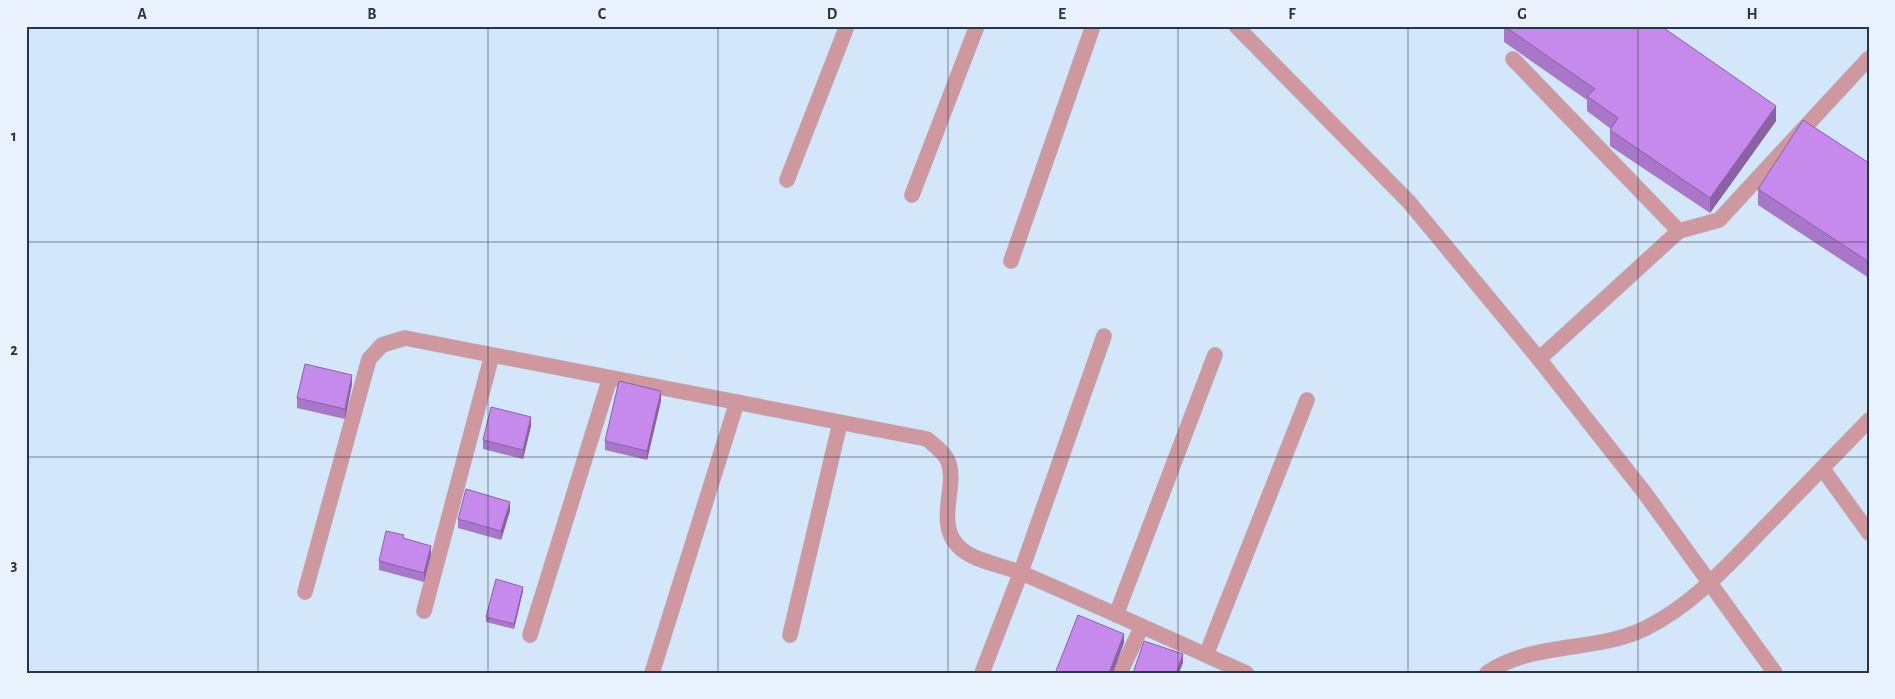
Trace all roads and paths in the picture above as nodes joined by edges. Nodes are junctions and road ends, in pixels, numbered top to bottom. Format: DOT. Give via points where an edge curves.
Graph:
graph roads {
  1 [pos="847,26"];
  2 [pos="977,26"];
  3 [pos="1093,26"];
  4 [pos="1236,26"];
  5 [pos="1869,58"];
  6 [pos="1513,59"];
  7 [pos="787,180"];
  8 [pos="912,195"];
  9 [pos="1679,231"];
  10 [pos="1011,261"];
  11 [pos="1104,336"];
  12 [pos="492,355"];
  13 [pos="1215,355"];
  14 [pos="1539,359"];
  15 [pos="610,378"];
  16 [pos="1307,400"];
  17 [pos="737,402"];
  18 [pos="1869,420"];
  19 [pos="840,422"];
  20 [pos="1822,468"];
  21 [pos="1869,533"];
  22 [pos="1021,572"];
  23 [pos="1710,584"];
  24 [pos="305,592"];
  25 [pos="424,612"];
  26 [pos="1116,615"];
  27 [pos="1142,626"];
  28 [pos="530,635"];
  29 [pos="790,635"];
  30 [pos="1206,655"];
  31 [pos="652,673"];
  32 [pos="982,673"];
  33 [pos="1120,673"];
  34 [pos="1246,673"];
  35 [pos="1487,673"];
  36 [pos="1775,673"];
  1 -- 7 [label="street"];
  2 -- 8 [label="street"];
  3 -- 10 [label="street"];
  4 -- 14 [label="street" via="1409,202"];
  5 -- 9 [label="street" via="1719,220"];
  6 -- 9 [label="street"];
  9 -- 14 [label="street"];
  11 -- 22 [label="street"];
  12 -- 15 [label="street"];
  12 -- 24 [label="street" via="404,338 382,345 369,359"];
  12 -- 25 [label="street"];
  13 -- 26 [label="street"];
  14 -- 23 [label="street" via="1644,492"];
  15 -- 17 [label="street"];
  15 -- 28 [label="street"];
  16 -- 30 [label="street"];
  17 -- 19 [label="street"];
  17 -- 31 [label="street"];
  18 -- 20 [label="street"];
  19 -- 22 [label="street" via="927,439 944,454 949,464 946,505 950,534 958,546 974,556"];
  19 -- 29 [label="street"];
  20 -- 21 [label="street"];
  20 -- 23 [label="street"];
  22 -- 26 [label="street"];
  22 -- 32 [label="street"];
  23 -- 35 [label="street" via="1645,628 1606,642 1501,663"];
  23 -- 36 [label="street"];
  26 -- 27 [label="street"];
  27 -- 30 [label="street"];
  27 -- 33 [label="street"];
  30 -- 34 [label="street"];
}
